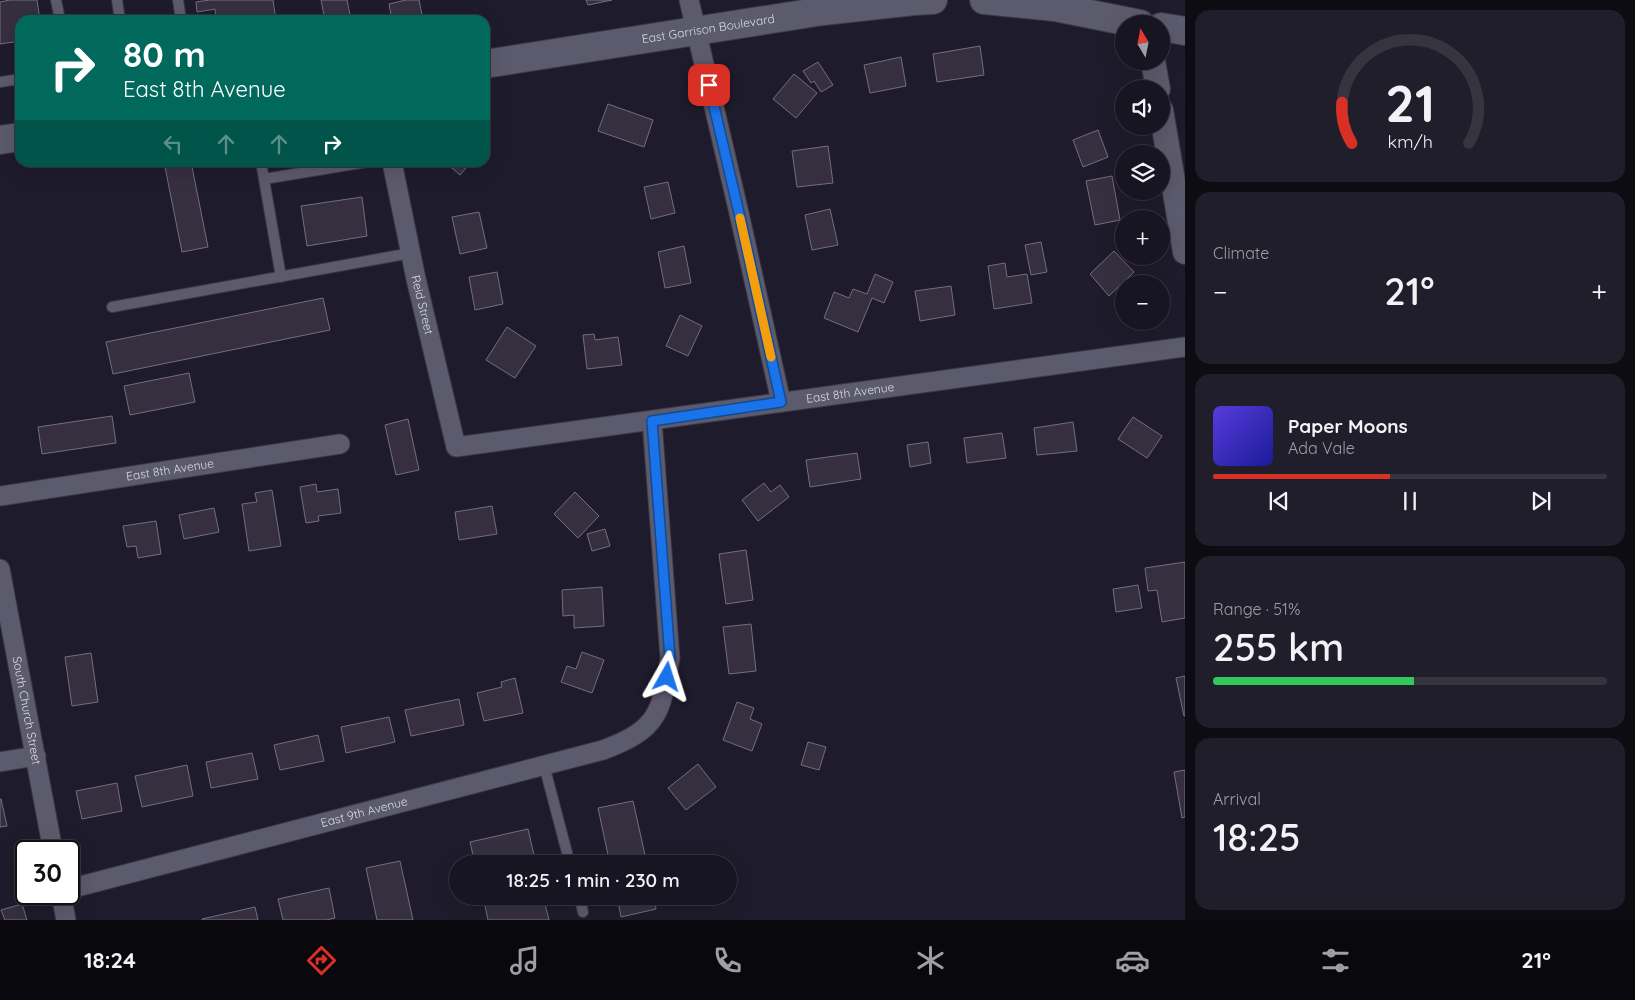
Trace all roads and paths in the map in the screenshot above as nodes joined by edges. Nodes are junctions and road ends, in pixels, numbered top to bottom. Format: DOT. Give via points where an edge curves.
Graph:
graph roads {
  1 [pos="56,0"];
  2 [pos="117,0"];
  3 [pos="178,0"];
  4 [pos="689,0"];
  5 [pos="932,0"];
  6 [pos="984,0"];
  7 [pos="1015,1"];
  8 [pos="59,15"];
  9 [pos="119,15"];
  10 [pos="181,15"];
  11 [pos="1115,18"];
  12 [pos="1170,29"];
  13 [pos="696,30"];
  14 [pos="1185,31"];
  15 [pos="490,63"];
  16 [pos="15,80"];
  17 [pos="0,82"];
  18 [pos="1165,135"];
  19 [pos="15,138"];
  20 [pos="0,140"];
  21 [pos="262,167"];
  22 [pos="337,167"];
  23 [pos="393,167"];
  24 [pos="264,179"];
  25 [pos="1185,252"];
  26 [pos="411,253"];
  27 [pos="281,277"];
  28 [pos="112,307"];
  29 [pos="1185,347"];
  30 [pos="781,402"];
  31 [pos="652,421"];
  32 [pos="340,444"];
  33 [pos="456,447"];
  34 [pos="0,496"];
  35 [pos="0,568"];
  36 [pos="36,756"];
  37 [pos="0,762"];
  38 [pos="544,765"];
  39 [pos="51,840"];
  40 [pos="568,855"];
  41 [pos="80,887"];
  42 [pos="63,905"];
  43 [pos="581,905"];
  44 [pos="583,912"];
  45 [pos="66,920"];
  1 -- 8 [label="lane"];
  2 -- 9 [label="lane"];
  3 -- 10 [label="lane"];
  4 -- 13 [label="street"];
  5 -- 13 [label="main road, East Garrison Boulevard" via="822,11"];
  6 -- 7 [label="main road"];
  7 -- 11 [label="main road"];
  12 -- 14 [label="main road"];
  13 -- 15 [label="main road, East Garrison Boulevard"];
  13 -- 30 [label="street"];
  16 -- 17 [label="lane"];
  18 -- 25 [label="street"];
  19 -- 20 [label="main road"];
  21 -- 24 [label="lane"];
  22 -- 24 [label="lane"];
  23 -- 26 [label="street, Reid Street"];
  24 -- 27 [label="lane"];
  26 -- 27 [label="lane"];
  26 -- 33 [label="street, Reid Street"];
  27 -- 28 [label="lane"];
  29 -- 30 [label="street, East 8th Avenue"];
  30 -- 31 [label="street, East 8th Avenue"];
  31 -- 33 [label="street, East 8th Avenue"];
  31 -- 38 [label="street, East 9th Avenue" via="670,658 664,696 646,728 621,743"];
  32 -- 34 [label="street, East 8th Avenue"];
  35 -- 36 [label="street, South Church Street"];
  36 -- 37 [label="street"];
  36 -- 39 [label="street, South Church Street"];
  38 -- 40 [label="lane"];
  38 -- 41 [label="street, East 9th Avenue"];
  42 -- 45 [label="street"];
  43 -- 44 [label="lane"];
}
